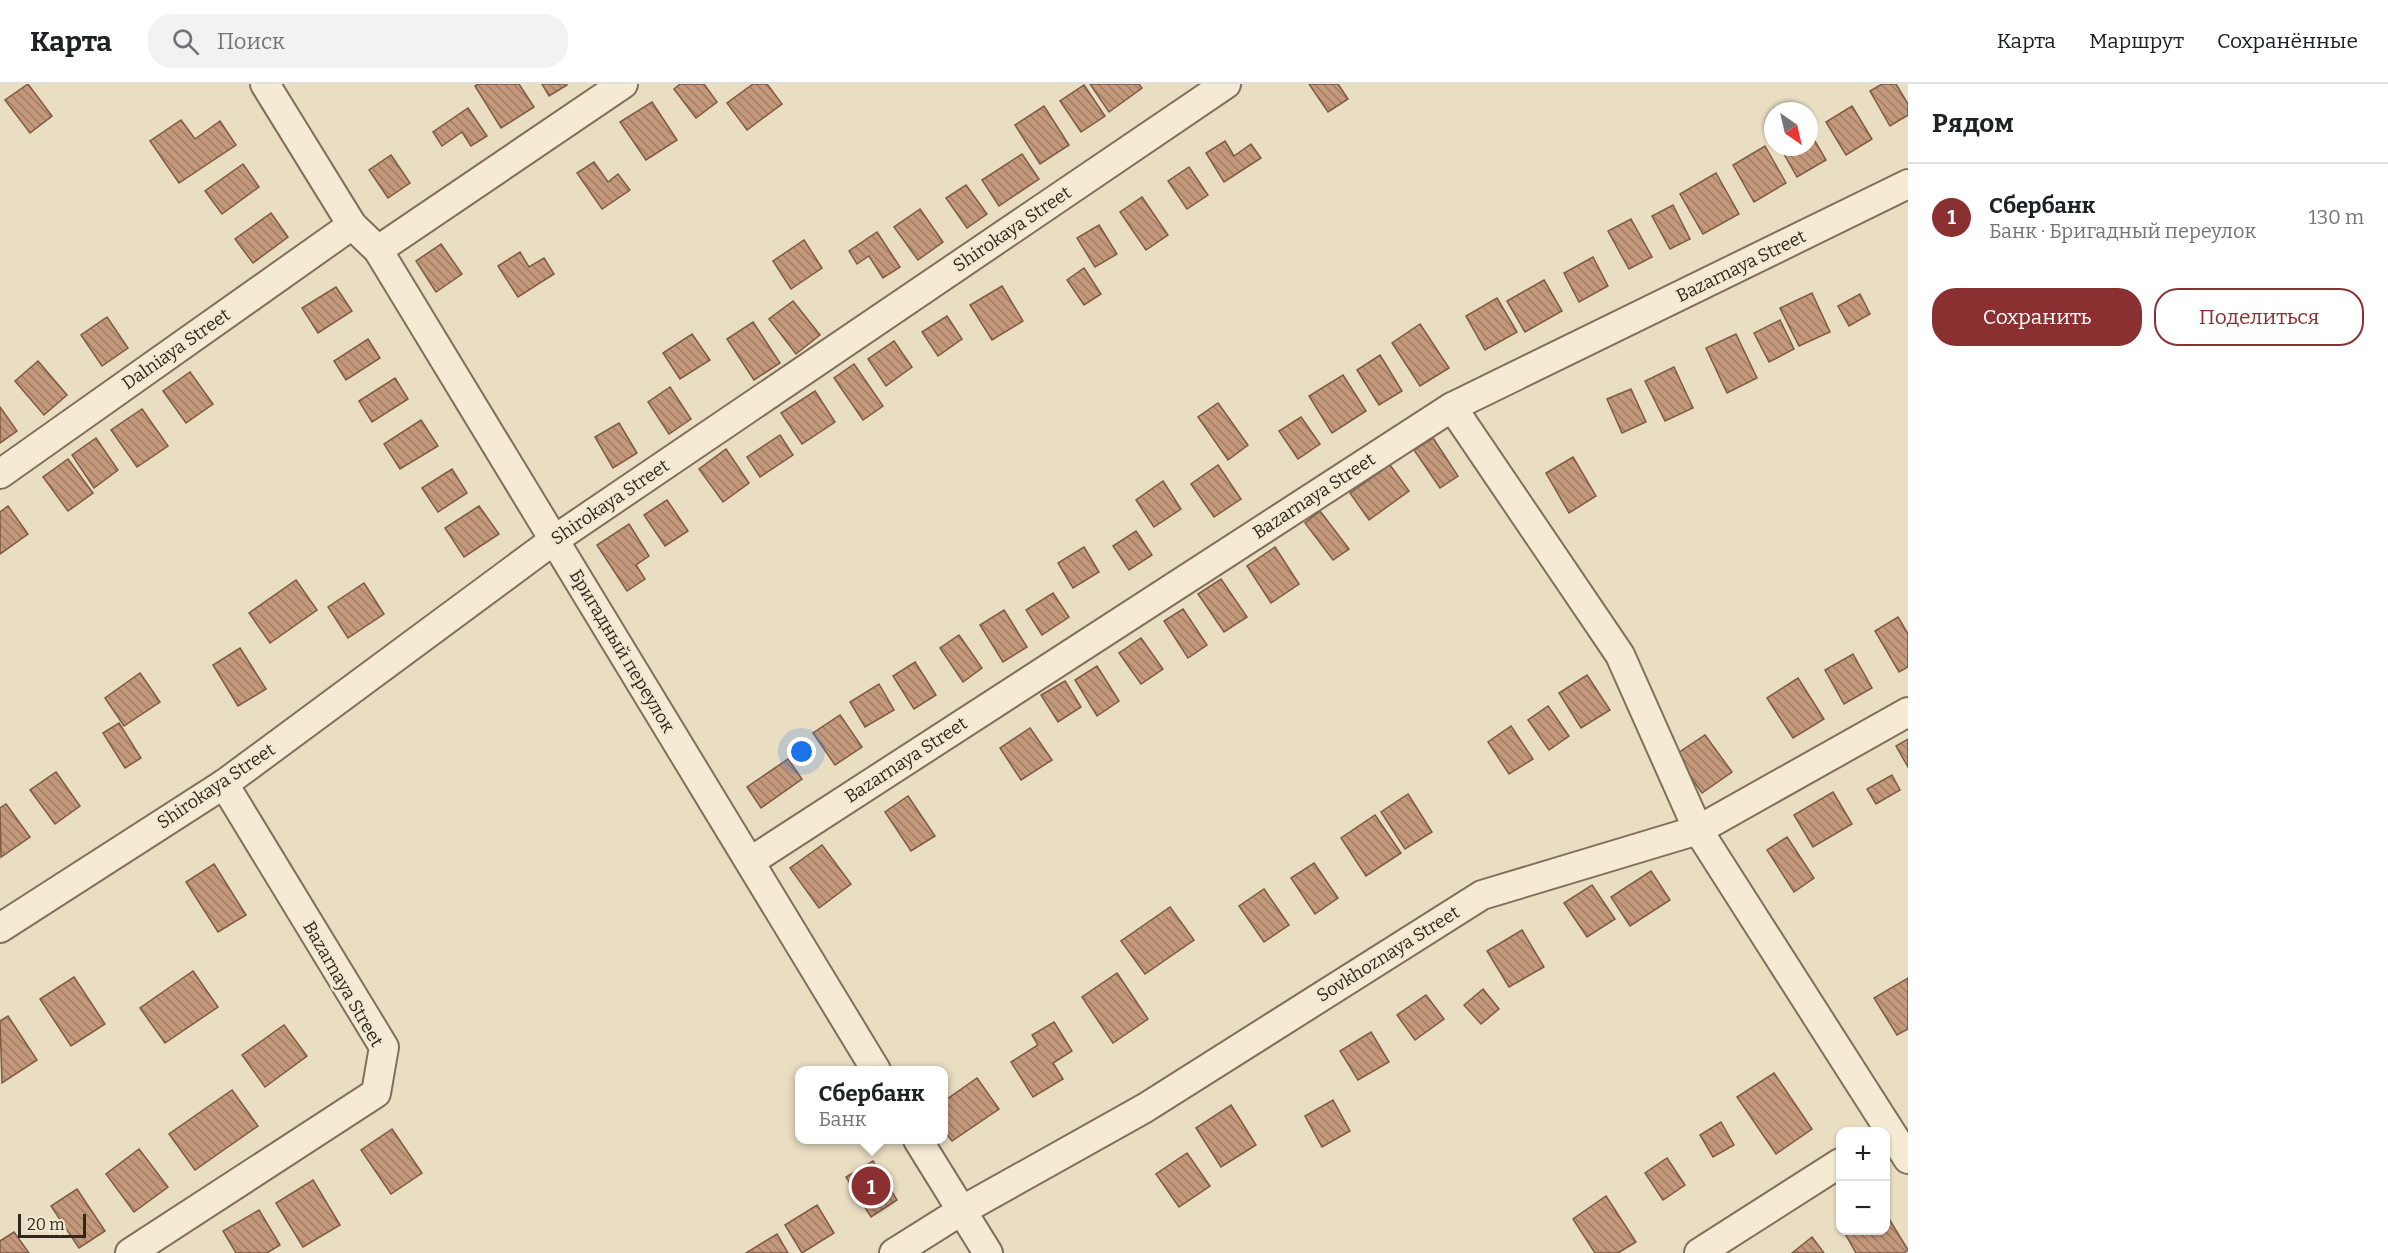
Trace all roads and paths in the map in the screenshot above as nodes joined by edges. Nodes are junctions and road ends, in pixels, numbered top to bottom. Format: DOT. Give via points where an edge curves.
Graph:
graph roads {
  1 [pos="265,84"];
  2 [pos="623,84"];
  3 [pos="1226,84"];
  4 [pos="1908,184"];
  5 [pos="352,225"];
  6 [pos="378,250"];
  7 [pos="1452,407"];
  8 [pos="0,474"];
  9 [pos="554,540"];
  10 [pos="1908,712"];
  11 [pos="224,784"];
  12 [pos="1698,830"];
  13 [pos="751,861"];
  14 [pos="0,928"];
  15 [pos="873,1066"];
  16 [pos="1894,1129"];
  17 [pos="920,1144"];
  18 [pos="1908,1159"];
  19 [pos="1836,1166"];
  20 [pos="961,1211"];
  21 [pos="130,1253"];
  22 [pos="894,1253"];
  23 [pos="988,1253"];
  24 [pos="1699,1253"];
  1 -- 5 [label="street, Бригадный переулок"];
  2 -- 6 [label="street"];
  3 -- 9 [label="street, Shirokaya Street"];
  4 -- 7 [label="street, Bazarnaya Street"];
  5 -- 6 [label="street, Бригадный переулок"];
  5 -- 8 [label="street, Dalniaya Street"];
  6 -- 9 [label="street, Бригадный переулок"];
  7 -- 12 [label="street" via="1620,655"];
  7 -- 13 [label="street, Bazarnaya Street"];
  9 -- 11 [label="street, Shirokaya Street"];
  9 -- 13 [label="street, Бригадный переулок"];
  10 -- 12 [label="street, Sovkhoznaya Street"];
  11 -- 14 [label="street, Shirokaya Street"];
  11 -- 21 [label="street, Bazarnaya Street" via="384,1047 376,1093"];
  12 -- 16 [label="street"];
  12 -- 20 [label="street, Sovkhoznaya Street" via="1482,895 1145,1108"];
  13 -- 15 [label="street, Бригадный переулок"];
  16 -- 18 [label="street"];
  17 -- 20 [label="street"];
  19 -- 24 [label="street"];
  20 -- 22 [label="street, Sovkhoznaya Street"];
  20 -- 23 [label="street"];
}
